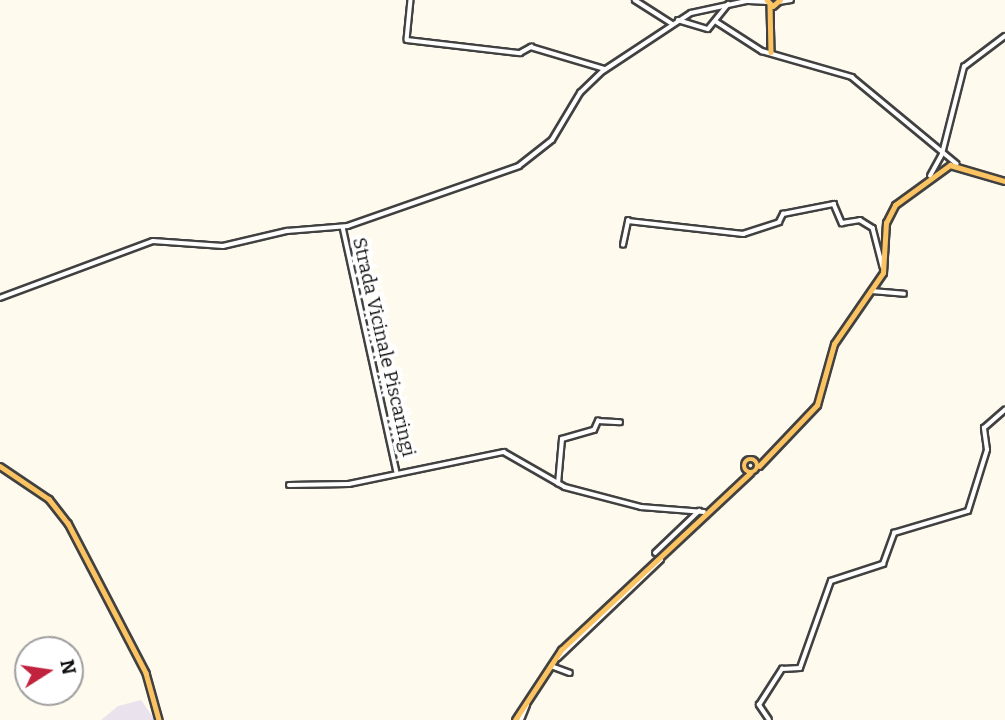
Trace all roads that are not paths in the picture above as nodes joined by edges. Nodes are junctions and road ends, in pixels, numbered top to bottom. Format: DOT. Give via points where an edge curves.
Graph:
graph roads {
  1 [pos="411,0"];
  2 [pos="635,0"];
  3 [pos="749,0"];
  4 [pos="791,0"];
  5 [pos="773,2"];
  6 [pos="728,3"];
  7 [pos="678,20"];
  8 [pos="718,22"];
  9 [pos="671,23"];
  10 [pos="1005,36"];
  11 [pos="771,52"];
  12 [pos="606,69"];
  13 [pos="941,156"];
  14 [pos="957,164"];
  15 [pos="930,176"];
  16 [pos="1005,181"];
  17 [pos="343,227"];
  18 [pos="623,245"];
  19 [pos="884,268"];
  20 [pos="872,291"];
  21 [pos="904,294"];
  22 [pos="0,298"];
  23 [pos="1005,411"];
  24 [pos="620,422"];
  25 [pos="758,463"];
  26 [pos="0,466"];
  27 [pos="744,468"];
  28 [pos="397,472"];
  29 [pos="751,473"];
  30 [pos="740,479"];
  31 [pos="289,485"];
  32 [pos="560,485"];
  33 [pos="720,503"];
  34 [pos="702,512"];
  35 [pos="697,522"];
  36 [pos="684,538"];
  37 [pos="655,553"];
  38 [pos="661,561"];
  39 [pos="628,589"];
  40 [pos="553,663"];
  41 [pos="570,673"];
  42 [pos="159,720"];
  43 [pos="515,720"];
  44 [pos="521,720"];
  45 [pos="769,720"];
  1 -- 12 [label="street" via="407,40 520,53 531,47"];
  2 -- 9 [label="street"];
  3 -- 5 [label="street"];
  3 -- 6 [label="street"];
  4 -- 5 [label="street"];
  5 -- 11 [label="main road"];
  6 -- 7 [label="street"];
  6 -- 8 [label="street"];
  7 -- 8 [label="street" via="705,29"];
  7 -- 9 [label="street"];
  8 -- 11 [label="street"];
  9 -- 12 [label="street"];
  10 -- 13 [label="street" via="965,66"];
  11 -- 13 [label="street" via="852,77 910,121"];
  12 -- 17 [label="street" via="580,93 542,151 412,209"];
  13 -- 14 [label="street"];
  13 -- 15 [label="street"];
  14 -- 15 [label="main road"];
  14 -- 16 [label="main road"];
  15 -- 19 [label="main road" via="887,216"];
  17 -- 22 [label="street" via="287,231 223,246 153,241"];
  17 -- 28 [label="street, Strada Vicinale Piscaringi"];
  18 -- 19 [label="street" via="628,222 743,234 779,222 783,214 834,204 842,223 860,220 873,228"];
  19 -- 20 [label="main road"];
  20 -- 21 [label="street"];
  20 -- 25 [label="main road" via="834,344 817,405"];
  23 -- 45 [label="street" via="983,431 987,450 968,511 894,533 884,563 832,580 800,668 782,668 759,705"];
  24 -- 32 [label="street" via="598,421 594,430 562,439"];
  25 -- 27 [label="main road" via="748,459"];
  25 -- 29 [label="main road"];
  26 -- 42 [label="main road" via="65,517 146,673"];
  27 -- 29 [label="main road"];
  27 -- 30 [label="main road"];
  28 -- 31 [label="street" via="351,484"];
  28 -- 32 [label="street" via="504,452"];
  29 -- 30 [label="main road"];
  30 -- 34 [label="main road"];
  32 -- 34 [label="street" via="641,507"];
  33 -- 35 [label="street"];
  34 -- 35 [label="main road"];
  34 -- 37 [label="street"];
  35 -- 36 [label="street"];
  35 -- 39 [label="main road"];
  38 -- 39 [label="street"];
  39 -- 40 [label="street"];
  39 -- 43 [label="main road" via="552,659"];
  40 -- 41 [label="street"];
  40 -- 44 [label="street"];
}
